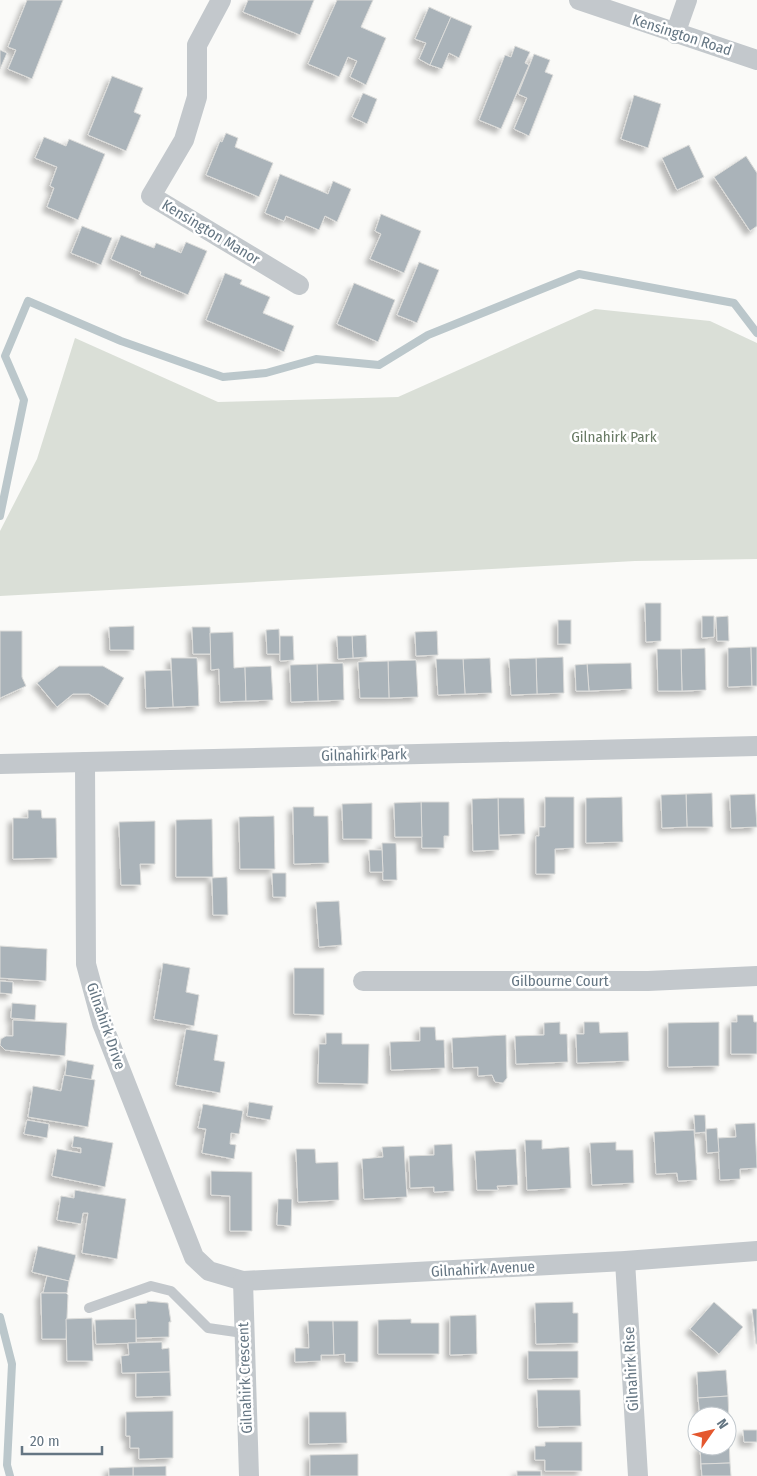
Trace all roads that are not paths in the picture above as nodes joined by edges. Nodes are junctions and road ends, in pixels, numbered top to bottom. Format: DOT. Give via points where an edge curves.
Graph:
graph roads {
  1 [pos="221,0"];
  2 [pos="579,0"];
  3 [pos="687,0"];
  4 [pos="675,34"];
  5 [pos="757,60"];
  6 [pos="299,285"];
  7 [pos="757,746"];
  8 [pos="85,762"];
  9 [pos="0,764"];
  10 [pos="757,976"];
  11 [pos="363,981"];
  12 [pos="757,1251"];
  13 [pos="625,1261"];
  14 [pos="209,1270"];
  15 [pos="243,1281"];
  16 [pos="89,1308"];
  17 [pos="243,1333"];
  18 [pos="249,1476"];
  19 [pos="638,1476"];
  1 -- 6 [label="street, Kensington Manor" via="197,45 197,97 184,140 151,196"];
  2 -- 4 [label="street, Kensington Road"];
  3 -- 4 [label="street"];
  4 -- 5 [label="street, Kensington Road"];
  7 -- 8 [label="street, Gilnahirk Park"];
  8 -- 9 [label="street, Gilnahirk Park"];
  8 -- 14 [label="street, Gilnahirk Drive" via="86,964 102,1023 194,1257"];
  10 -- 11 [label="street, Gilbourne Court" via="648,980"];
  12 -- 13 [label="street, Gilnahirk Avenue"];
  13 -- 15 [label="street, Gilnahirk Avenue"];
  13 -- 19 [label="street, Gilnahirk Rise"];
  14 -- 15 [label="street, Gilnahirk Avenue"];
  15 -- 17 [label="street, Gilnahirk Crescent"];
  16 -- 17 [label="lane" via="150,1286 170,1291 208,1328"];
  17 -- 18 [label="street, Gilnahirk Crescent"];
}
